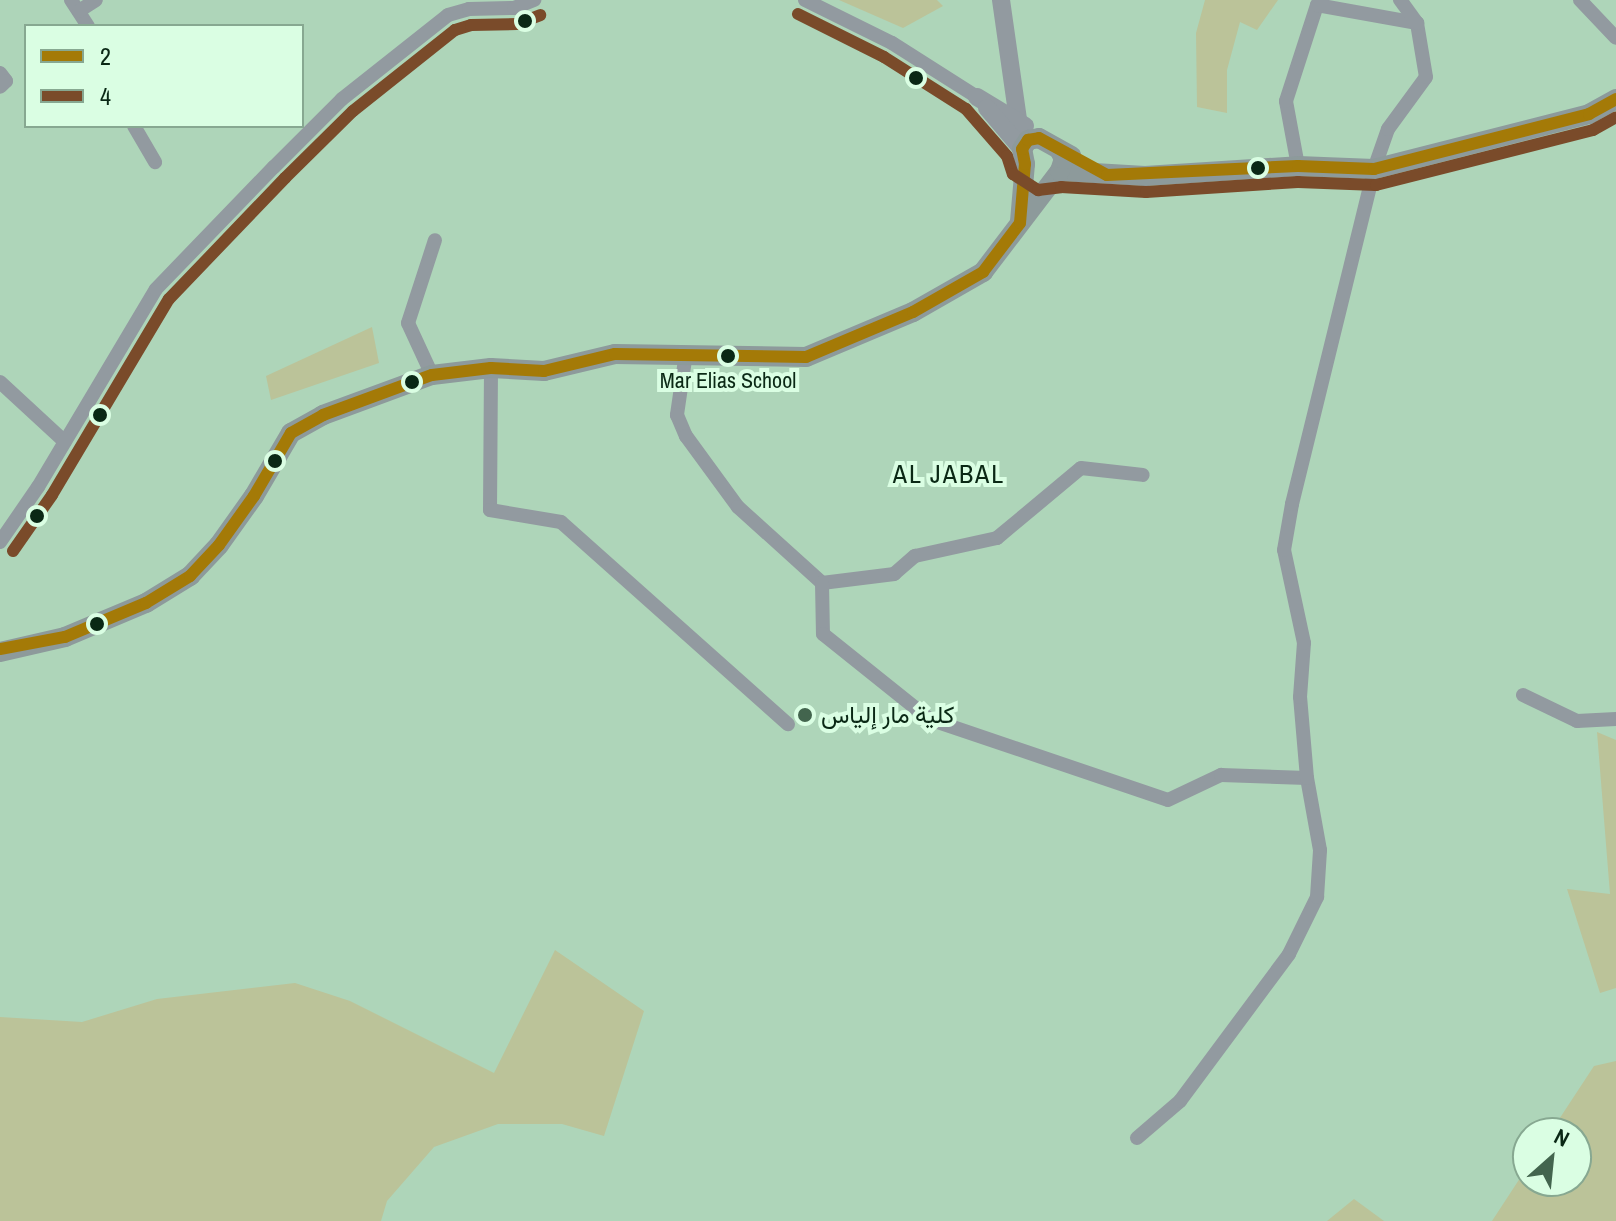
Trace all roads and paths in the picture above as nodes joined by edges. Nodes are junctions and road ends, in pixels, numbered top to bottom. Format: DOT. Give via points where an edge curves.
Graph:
graph roads {
  1 [pos="96,0"];
  2 [pos="534,0"];
  3 [pos="805,0"];
  4 [pos="1001,0"];
  5 [pos="1400,0"];
  6 [pos="1580,0"];
  7 [pos="75,5"];
  8 [pos="1417,23"];
  9 [pos="87,24"];
  10 [pos="1616,38"];
  11 [pos="0,73"];
  12 [pos="0,87"];
  13 [pos="977,97"];
  14 [pos="1616,99"];
  15 [pos="1018,120"];
  16 [pos="135,128"];
  17 [pos="1029,150"];
  18 [pos="155,162"];
  19 [pos="1059,166"];
  20 [pos="1298,166"];
  21 [pos="1374,169"];
  22 [pos="1020,223"];
  23 [pos="435,240"];
  24 [pos="686,353"];
  25 [pos="491,368"];
  26 [pos="432,375"];
  27 [pos="0,382"];
  28 [pos="65,442"];
  29 [pos="1143,475"];
  30 [pos="0,542"];
  31 [pos="822,583"];
  32 [pos="4,650"];
  33 [pos="1523,695"];
  34 [pos="1616,719"];
  35 [pos="788,724"];
  36 [pos="1307,778"];
  37 [pos="1137,1138"];
  1 -- 7 [label="street"];
  2 -- 28 [label="street" via="514,8 448,15 342,99 156,289"];
  3 -- 13 [label="street" via="892,43"];
  4 -- 15 [label="street"];
  5 -- 8 [label="street"];
  6 -- 10 [label="street"];
  7 -- 9 [label="street"];
  8 -- 20 [label="street" via="1317,5 1286,101"];
  8 -- 21 [label="street" via="1426,77 1388,129"];
  11 -- 12 [label="street" via="6,81"];
  13 -- 15 [label="street"];
  13 -- 17 [label="street"];
  14 -- 21 [label="main road" via="1589,114"];
  15 -- 17 [label="street"];
  16 -- 18 [label="street"];
  17 -- 19 [label="main road"];
  17 -- 19 [label="main road" via="1040,174"];
  17 -- 22 [label="main road"];
  19 -- 20 [label="main road" via="1107,175"];
  19 -- 22 [label="main road"];
  20 -- 21 [label="main road"];
  21 -- 36 [label="street" via="1284,550 1304,643 1300,697"];
  22 -- 24 [label="main road" via="983,272 913,312 823,352 787,359"];
  23 -- 26 [label="street" via="408,323"];
  24 -- 25 [label="main road" via="615,354 544,371"];
  24 -- 31 [label="street" via="677,415 686,436 738,507"];
  25 -- 26 [label="main road"];
  25 -- 35 [label="street" via="490,510 561,522"];
  26 -- 32 [label="main road" via="295,430 219,545 190,576 146,603 65,637"];
  27 -- 28 [label="street"];
  28 -- 30 [label="street"];
  29 -- 31 [label="street" via="1081,468 997,538 915,556 894,574"];
  31 -- 36 [label="street" via="823,634 929,719 1168,800 1221,775"];
  33 -- 34 [label="street" via="1577,721"];
  36 -- 37 [label="street" via="1320,850 1317,897 1289,954 1180,1101"];
}
